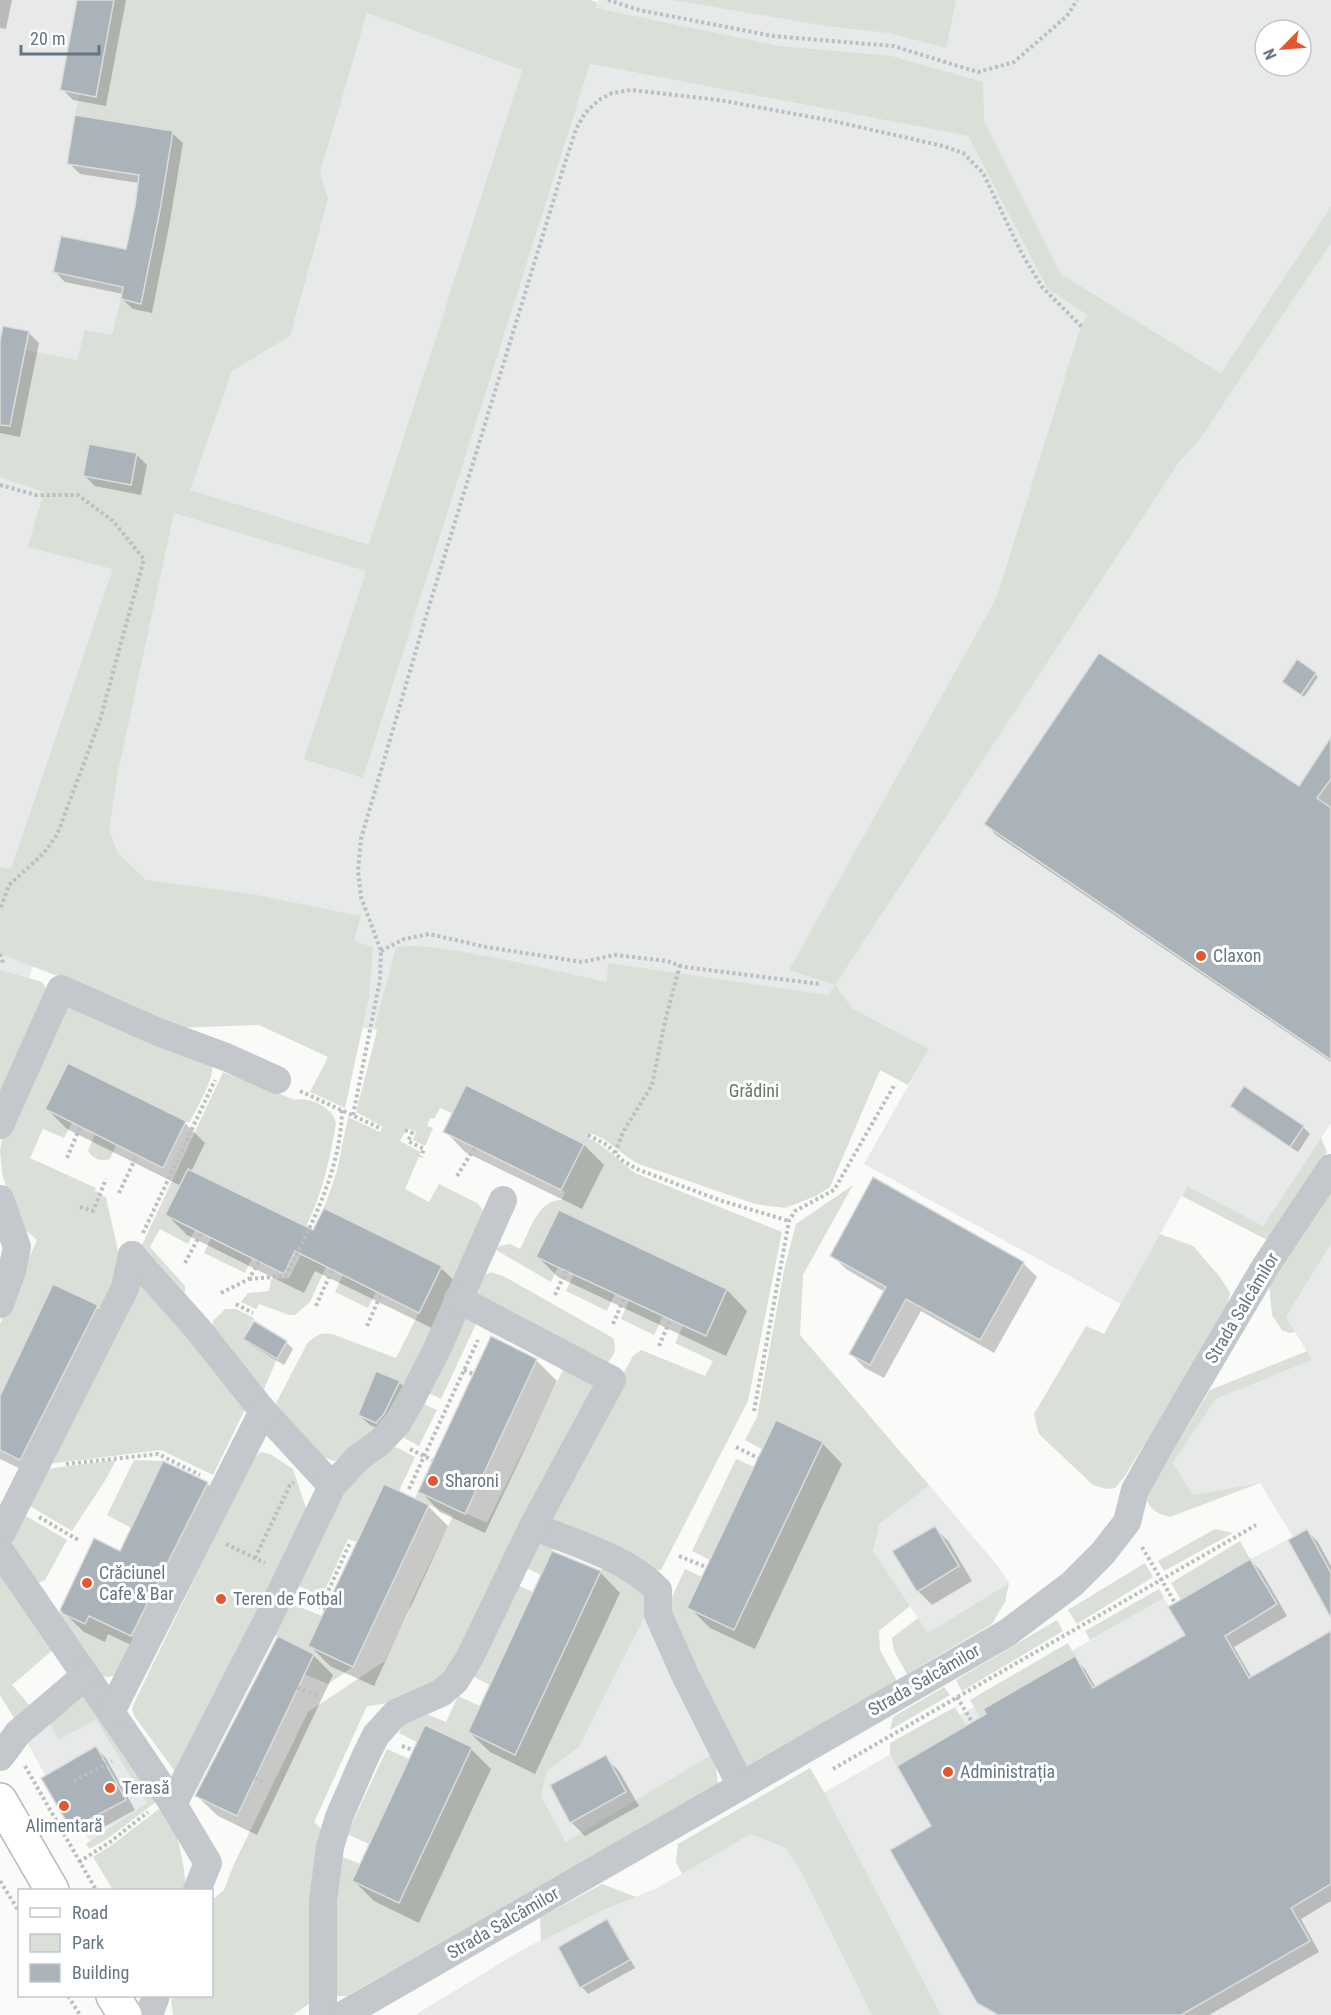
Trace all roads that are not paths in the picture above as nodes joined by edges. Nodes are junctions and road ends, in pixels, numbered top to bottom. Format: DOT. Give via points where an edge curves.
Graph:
graph roads {
  1 [pos="278,1080"];
  2 [pos="0,1125"];
  3 [pos="1331,1168"];
  4 [pos="0,1199"];
  5 [pos="503,1200"];
  6 [pos="458,1299"];
  7 [pos="0,1304"];
  8 [pos="263,1412"];
  9 [pos="323,1477"];
  10 [pos="533,1526"];
  11 [pos="0,1536"];
  12 [pos="0,1551"];
  13 [pos="85,1676"];
  14 [pos="111,1712"];
  15 [pos="6,1749"];
  16 [pos="741,1786"];
  17 [pos="0,1800"];
  18 [pos="171,1801"];
  19 [pos="51,1889"];
  20 [pos="197,1889"];
  21 [pos="114,1997"];
  22 [pos="155,1997"];
  23 [pos="125,2015"];
  24 [pos="149,2015"];
  25 [pos="323,2015"];
  26 [pos="343,2015"];
  1 -- 2 [label="street" via="61,989"];
  3 -- 16 [label="street, Strada Salcâmilor" via="1265,1267 1158,1449 1136,1490 1127,1522 1103,1553 1072,1584 1007,1633"];
  4 -- 7 [label="street" via="17,1247"];
  5 -- 6 [label="street"];
  6 -- 9 [label="street" via="437,1349 397,1424 358,1458"];
  6 -- 10 [label="street" via="612,1380"];
  8 -- 9 [label="street"];
  8 -- 11 [label="street" via="197,1328 132,1255 125,1288"];
  8 -- 14 [label="street"];
  9 -- 18 [label="street" via="268,1619"];
  10 -- 16 [label="street" via="612,1559 643,1575 658,1590 658,1614"];
  10 -- 25 [label="street" via="471,1657 455,1681 388,1720 376,1735 342,1809 332,1839 323,1901"];
  12 -- 13 [label="street"];
  13 -- 14 [label="street"];
  13 -- 15 [label="street" via="18,1733"];
  14 -- 18 [label="street"];
  16 -- 26 [label="street, Strada Salcâmilor"];
  17 -- 19 [label="main road"];
  18 -- 20 [label="street" via="208,1863"];
  21 -- 23 [label="main road"];
  22 -- 24 [label="street"];
}
